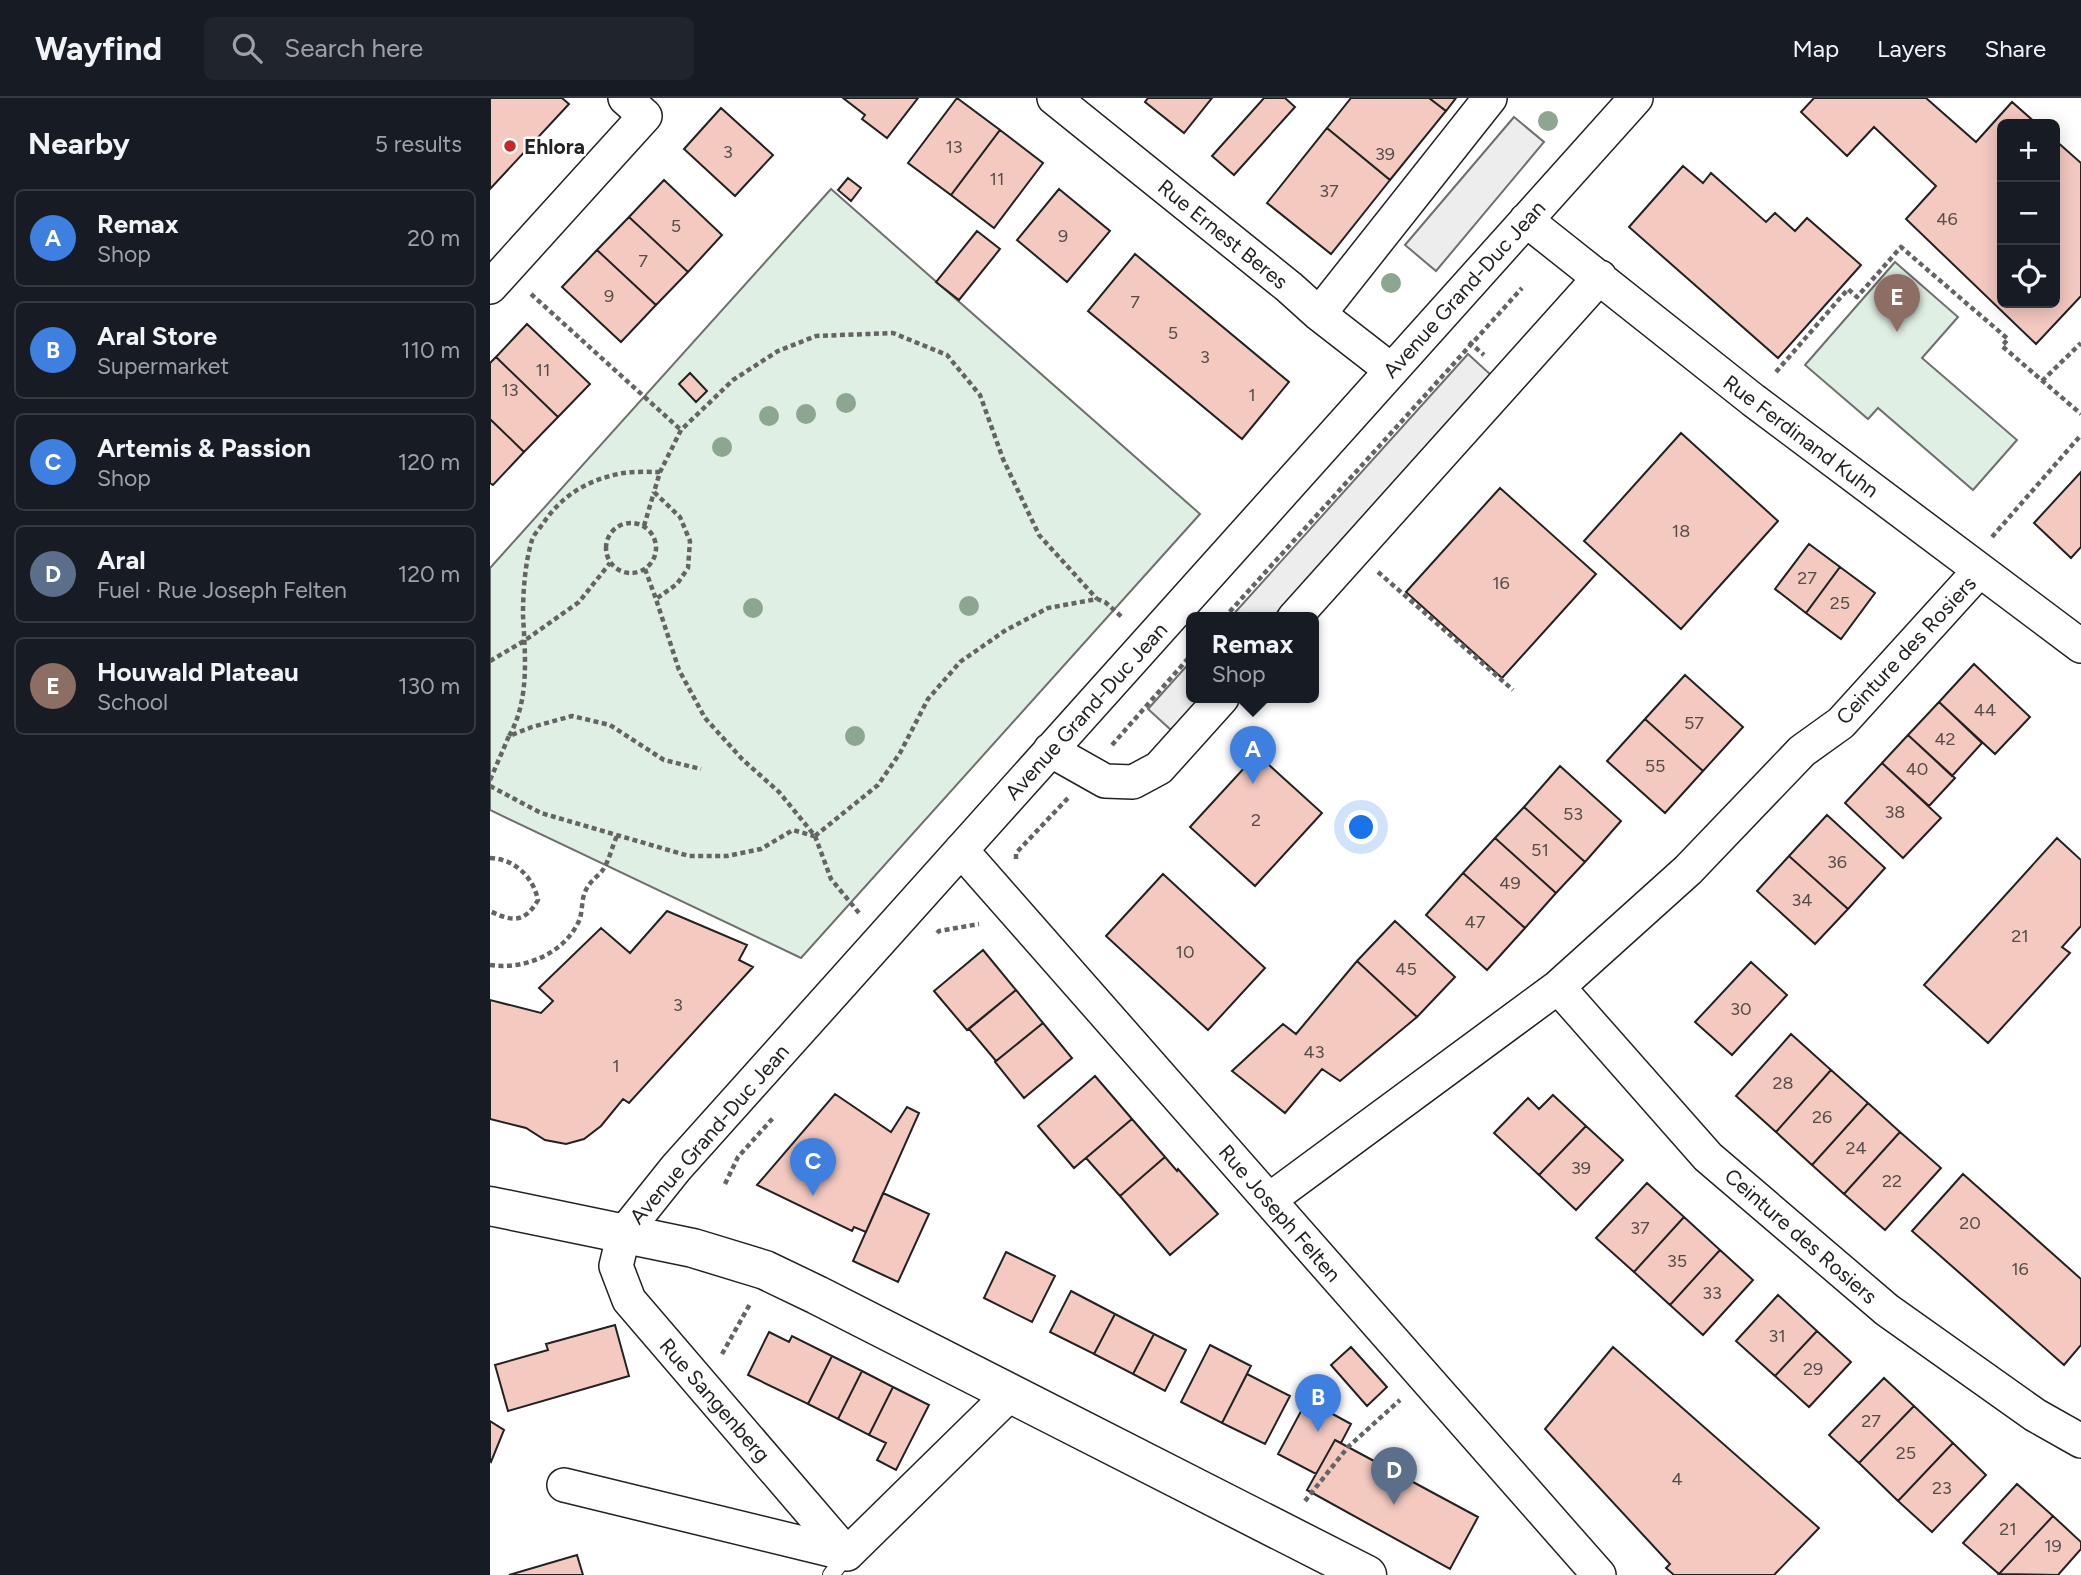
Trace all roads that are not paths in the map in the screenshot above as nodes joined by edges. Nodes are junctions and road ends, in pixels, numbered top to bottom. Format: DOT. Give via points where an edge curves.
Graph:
graph roads {
  1 [pos="625,98"];
  2 [pos="1054,98"];
  3 [pos="1490,98"];
  4 [pos="1636,98"];
  5 [pos="1526,220"];
  6 [pos="497,278"];
  7 [pos="1600,278"];
  8 [pos="1319,314"];
  9 [pos="1391,370"];
  10 [pos="1979,571"];
  11 [pos="1299,612"];
  12 [pos="2081,646"];
  13 [pos="1218,703"];
  14 [pos="1050,750"];
  15 [pos="961,850"];
  16 [pos="1558,988"];
  17 [pos="1269,1200"];
  18 [pos="490,1206"];
  19 [pos="624,1233"];
  20 [pos="1010,1394"];
  21 [pos="2081,1441"];
  22 [pos="564,1485"];
  23 [pos="839,1564"];
  24 [pos="1367,1575"];
  25 [pos="1599,1575"];
  1 -- 6 [label="street" via="645,116"];
  2 -- 8 [label="street, Rue Ernest Beres"];
  3 -- 8 [label="street"];
  4 -- 5 [label="street, Avenue Grand-Duc Jean"];
  5 -- 7 [label="street, Rue Ferdinand Kuhn"];
  5 -- 9 [label="street, Avenue Grand-Duc Jean"];
  7 -- 10 [label="street, Rue Ferdinand Kuhn"];
  7 -- 11 [label="street"];
  8 -- 9 [label="street, Rue Ernest Beres"];
  9 -- 14 [label="street, Avenue Grand-Duc Jean"];
  10 -- 12 [label="street, Rue Ferdinand Kuhn"];
  10 -- 16 [label="street, Ceinture des Rosiers" via="1841,723 1802,751 1688,870"];
  13 -- 14 [label="street" via="1159,768 1133,782 1105,781"];
  14 -- 15 [label="street, Avenue Grand-Duc Jean"];
  15 -- 17 [label="street, Rue Joseph Felten"];
  15 -- 19 [label="street, Avenue Grand-Duc Jean" via="676,1168"];
  16 -- 17 [label="street, Ceinture des Rosiers"];
  16 -- 21 [label="street, Ceinture des Rosiers" via="1708,1157 1887,1310 2035,1415"];
  17 -- 25 [label="street, Rue Joseph Felten"];
  18 -- 19 [label="main road"];
  19 -- 20 [label="main road" via="765,1270"];
  19 -- 23 [label="street, Rue Sangenberg" via="616,1266 629,1300 704,1387"];
  20 -- 23 [label="street"];
  20 -- 24 [label="main road"];
  22 -- 23 [label="street"];
}
